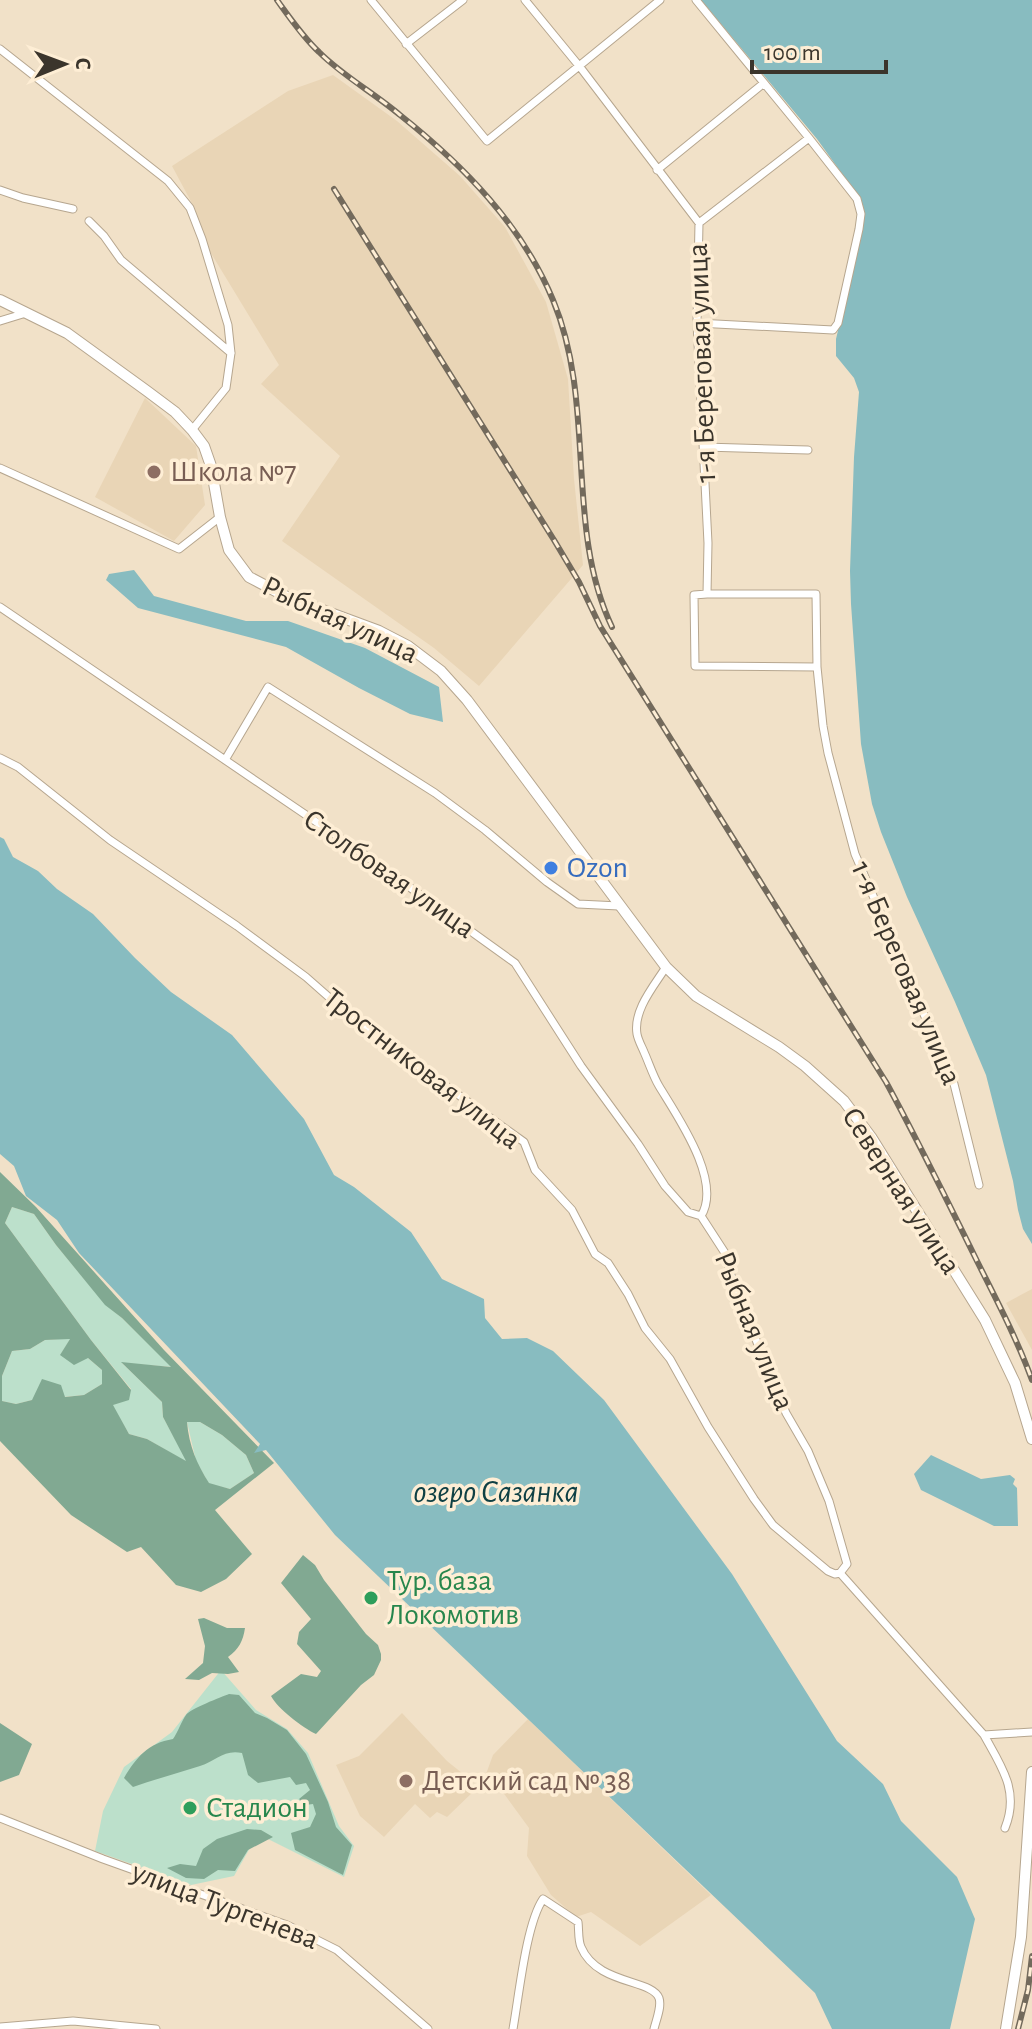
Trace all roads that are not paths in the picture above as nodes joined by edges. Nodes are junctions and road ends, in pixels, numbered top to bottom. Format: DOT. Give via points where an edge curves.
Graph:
graph roads {
  1 [pos="371,0"];
  2 [pos="463,0"];
  3 [pos="525,0"];
  4 [pos="660,0"];
  5 [pos="696,0"];
  6 [pos="406,44"];
  7 [pos="0,49"];
  8 [pos="580,67"];
  9 [pos="764,83"];
  10 [pos="809,138"];
  11 [pos="657,170"];
  12 [pos="0,190"];
  13 [pos="73,209"];
  14 [pos="89,221"];
  15 [pos="699,223"];
  16 [pos="0,300"];
  17 [pos="26,313"];
  18 [pos="0,321"];
  19 [pos="697,323"];
  20 [pos="231,353"];
  21 [pos="192,430"];
  22 [pos="704,447"];
  23 [pos="808,450"];
  24 [pos="0,468"];
  25 [pos="220,517"];
  26 [pos="707,594"];
  27 [pos="0,607"];
  28 [pos="817,667"];
  29 [pos="0,758"];
  30 [pos="225,760"];
  31 [pos="619,906"];
  32 [pos="666,967"];
  33 [pos="979,1185"];
  34 [pos="701,1216"];
  35 [pos="1032,1439"];
  36 [pos="840,1573"];
  37 [pos="1032,1732"];
  38 [pos="984,1735"];
  39 [pos="1032,1772"];
  40 [pos="0,1818"];
  41 [pos="1005,1828"];
  42 [pos="0,2027"];
  43 [pos="156,2029"];
  44 [pos="428,2029"];
  45 [pos="513,2029"];
  46 [pos="654,2029"];
  47 [pos="1006,2029"];
  1 -- 6 [label="street"];
  2 -- 6 [label="street"];
  3 -- 8 [label="street, 1-я Береговая улица"];
  4 -- 8 [label="street"];
  5 -- 9 [label="street"];
  6 -- 8 [label="street" via="487,141"];
  7 -- 20 [label="street" via="168,181 190,208 228,325"];
  8 -- 11 [label="street, 1-я Береговая улица"];
  9 -- 10 [label="street"];
  9 -- 11 [label="street"];
  10 -- 15 [label="street"];
  10 -- 19 [label="street" via="857,199 861,214 838,323 826,330"];
  11 -- 15 [label="street, 1-я Береговая улица"];
  12 -- 13 [label="street"];
  14 -- 20 [label="street" via="121,260"];
  15 -- 19 [label="street, 1-я Береговая улица"];
  16 -- 17 [label="street, Рыбная улица"];
  17 -- 18 [label="street"];
  17 -- 21 [label="street, Рыбная улица" via="67,333"];
  19 -- 22 [label="street, 1-я Береговая улица"];
  20 -- 21 [label="street" via="226,388"];
  21 -- 25 [label="street, Рыбная улица" via="211,466"];
  22 -- 23 [label="street"];
  22 -- 26 [label="street, 1-я Береговая улица"];
  24 -- 25 [label="street" via="179,549"];
  25 -- 31 [label="street, Рыбная улица" via="229,550 249,577 379,631 441,671"];
  26 -- 28 [label="street, 1-я Береговая улица" via="816,594"];
  26 -- 28 [label="street, 1-я Береговая улица" via="694,595 695,666"];
  27 -- 30 [label="street, Столбовая улица"];
  28 -- 33 [label="street, 1-я Береговая улица" via="828,753 855,854 954,1084"];
  29 -- 36 [label="street, Тростниковая улица" via="237,926 357,1022 524,1142 535,1170 572,1210 595,1254 608,1263 773,1525 828,1571"];
  30 -- 31 [label="street" via="268,687 435,793 578,904"];
  30 -- 34 [label="street, Столбовая улица" via="515,963 665,1186 688,1212"];
  31 -- 32 [label="street, Рыбная улица"];
  32 -- 34 [label="street, Рыбная улица" via="639,1014 637,1035 657,1084 701,1162 706,1184"];
  32 -- 35 [label="street, Северная улица" via="696,996 779,1047 844,1101 985,1320 1015,1383"];
  34 -- 36 [label="street, Рыбная улица" via="725,1253 786,1413 829,1501 847,1564"];
  36 -- 38 [label="street"];
  37 -- 38 [label="street"];
  38 -- 41 [label="street" via="1004,1771 1011,1798"];
  39 -- 47 [label="street" via="1021,1937"];
  40 -- 44 [label="street, улица Тургенева" via="287,1925 337,1950"];
  42 -- 43 [label="street" via="73,2021"];
  45 -- 46 [label="street" via="543,1899 578,1922 580,1945 592,1964 658,1994"];
}
